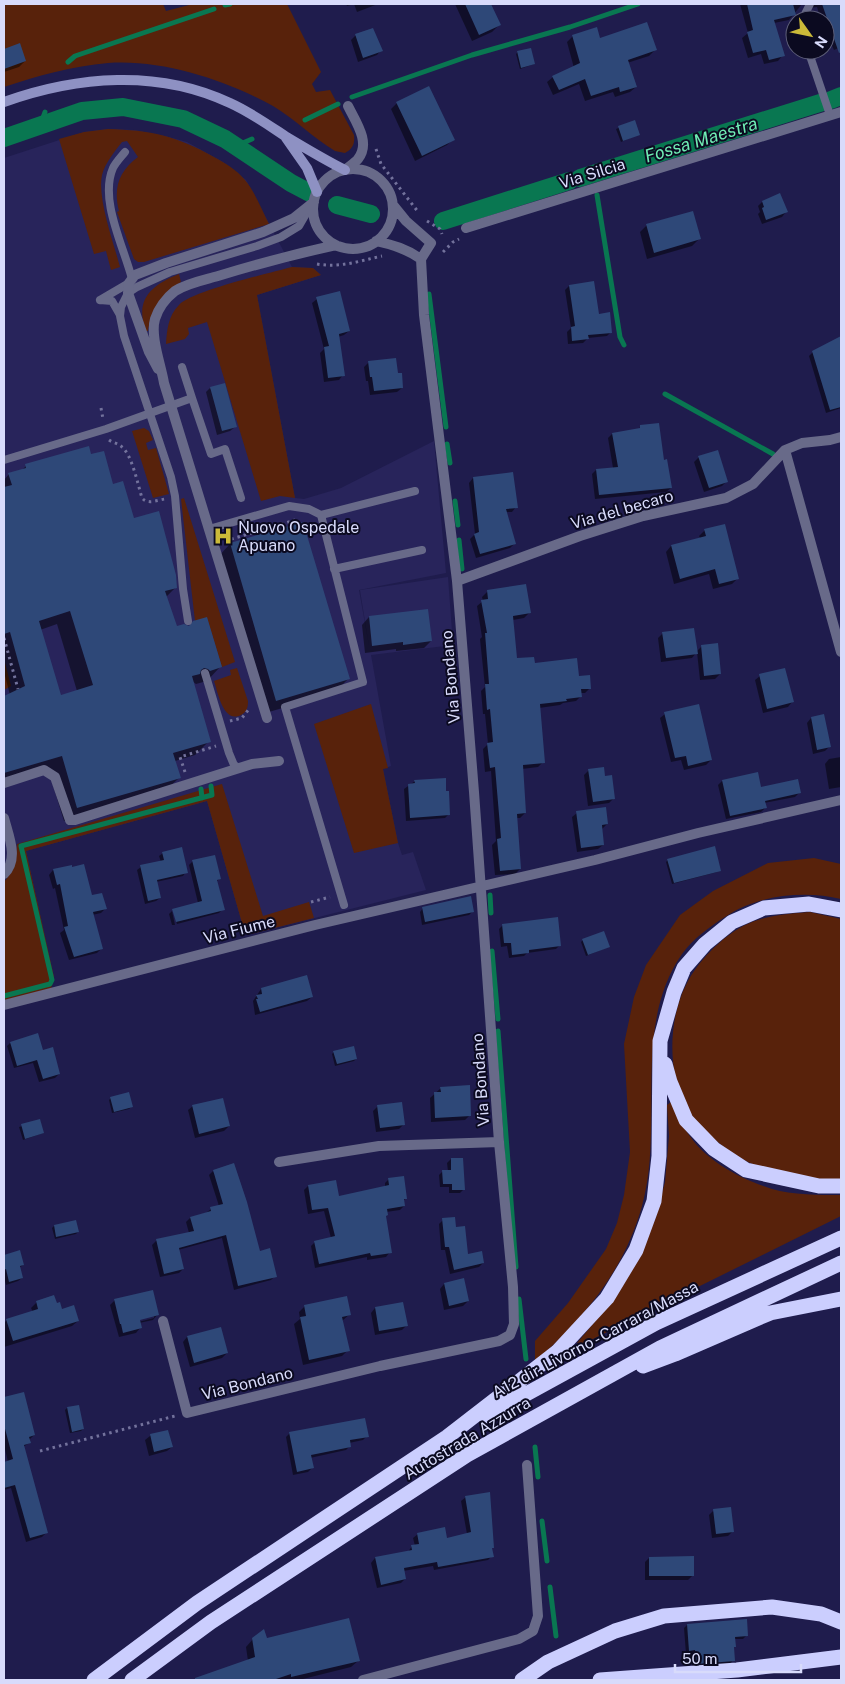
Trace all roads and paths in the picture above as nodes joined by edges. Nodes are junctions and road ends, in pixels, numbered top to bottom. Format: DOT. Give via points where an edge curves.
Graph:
graph roads {
  1 [pos="811,60"];
  2 [pos="4,102"];
  3 [pos="348,106"];
  4 [pos="841,112"];
  5 [pos="829,113"];
  6 [pos="284,135"];
  7 [pos="125,152"];
  8 [pos="345,170"];
  9 [pos="315,197"];
  10 [pos="393,205"];
  11 [pos="466,228"];
  12 [pos="376,242"];
  13 [pos="336,245"];
  14 [pos="385,256"];
  15 [pos="438,258"];
  16 [pos="421,259"];
  17 [pos="309,262"];
  18 [pos="130,285"];
  19 [pos="120,316"];
  20 [pos="182,367"];
  21 [pos="164,383"];
  22 [pos="192,398"];
  23 [pos="171,405"];
  24 [pos="101,408"];
  25 [pos="150,413"];
  26 [pos="106,429"];
  27 [pos="841,437"];
  28 [pos="785,450"];
  29 [pos="4,460"];
  30 [pos="415,491"];
  31 [pos="175,496"];
  32 [pos="241,498"];
  33 [pos="321,515"];
  34 [pos="298,519"];
  35 [pos="220,526"];
  36 [pos="209,529"];
  37 [pos="224,541"];
  38 [pos="227,550"];
  39 [pos="422,550"];
  40 [pos="334,569"];
  41 [pos="457,581"];
  42 [pos="188,621"];
  43 [pos="4,638"];
  44 [pos="841,652"];
  45 [pos="204,673"];
  46 [pos="18,689"];
  47 [pos="250,706"];
  48 [pos="267,718"];
  49 [pos="221,723"];
  50 [pos="280,761"];
  51 [pos="239,768"];
  52 [pos="185,773"];
  53 [pos="4,783"];
  54 [pos="841,800"];
  55 [pos="4,818"];
  56 [pos="4,874"];
  57 [pos="482,886"];
  58 [pos="332,896"];
  59 [pos="311,902"];
  60 [pos="344,905"];
  61 [pos="841,910"];
  62 [pos="4,1005"];
  63 [pos="660,1041"];
  64 [pos="499,1142"];
  65 [pos="279,1162"];
  66 [pos="841,1186"];
  67 [pos="841,1238"];
  68 [pos="841,1263"];
  69 [pos="841,1300"];
  70 [pos="163,1321"];
  71 [pos="604,1380"];
  72 [pos="187,1413"];
  73 [pos="447,1437"];
  74 [pos="40,1451"];
  75 [pos="527,1465"];
  76 [pos="841,1622"];
  77 [pos="841,1657"];
  78 [pos="94,1680"];
  79 [pos="132,1680"];
  80 [pos="363,1680"];
  81 [pos="522,1680"];
  82 [pos="600,1680"];
  1 -- 5 [label="lane"];
  2 -- 6 [label="street" via="65,84 106,79 149,80 216,96"];
  3 -- 8 [label="street" via="364,140 364,147 358,159"];
  4 -- 5 [label="street, Via Silcia"];
  5 -- 11 [label="street, Via Silcia"];
  6 -- 8 [label="street"];
  6 -- 9 [label="street" via="307,168"];
  7 -- 18 [label="lane" via="114,167 109,195"];
  8 -- 9 [label="street" via="324,182"];
  8 -- 10 [label="street" via="356,169 377,177 388,190"];
  9 -- 13 [label="street" via="314,218 320,232"];
  9 -- 18 [label="street" via="294,218 263,232 166,263 135,276"];
  10 -- 12 [label="street" via="389,226"];
  10 -- 16 [label="street" via="431,243"];
  11 -- 15 [label="path" via="468,234 453,242"];
  12 -- 13 [label="street" via="356,249"];
  12 -- 16 [label="street" via="410,251"];
  13 -- 21 [label="street" via="245,267 189,284 175,292 166,300 154,321"];
  14 -- 17 [label="path" via="347,265"];
  16 -- 41 [label="street, Via Bondano" via="424,315"];
  18 -- 19 [label="lane"];
  18 -- 19 [label="lane" via="100,300 112,301"];
  18 -- 21 [label="street" via="149,352"];
  19 -- 25 [label="lane"];
  20 -- 22 [label="lane"];
  21 -- 23 [label="street"];
  22 -- 23 [label="lane"];
  22 -- 32 [label="lane" via="211,454 225,449"];
  23 -- 25 [label="lane"];
  23 -- 36 [label="street"];
  24 -- 26 [label="path"];
  25 -- 26 [label="lane"];
  25 -- 31 [label="lane"];
  26 -- 29 [label="lane"];
  26 -- 31 [label="path" via="109,441 119,444 127,452 145,501"];
  27 -- 28 [label="street, Via del becaro" via="802,443"];
  28 -- 41 [label="street, Via del becaro" via="754,484 726,498 634,519"];
  28 -- 44 [label="street"];
  30 -- 33 [label="lane"];
  31 -- 42 [label="lane" via="182,589"];
  33 -- 35 [label="lane" via="309,509 289,506"];
  33 -- 40 [label="lane"];
  34 -- 37 [label="path"];
  35 -- 36 [label="lane"];
  35 -- 37 [label="path"];
  36 -- 48 [label="street"];
  37 -- 38 [label="path"];
  39 -- 40 [label="lane"];
  40 -- 60 [label="lane" via="363,682 285,707"];
  41 -- 57 [label="street, Via Bondano"];
  43 -- 46 [label="path"];
  45 -- 49 [label="lane"];
  47 -- 49 [label="path" via="242,718"];
  49 -- 51 [label="lane" via="229,753"];
  49 -- 52 [label="path" via="211,726 216,746 180,757"];
  50 -- 51 [label="street"];
  51 -- 53 [label="street" via="75,820 70,820 56,777 50,772 44,770"];
  54 -- 57 [label="street, Via Fiume"];
  55 -- 56 [label="street" via="13,858"];
  57 -- 62 [label="street, Via Fiume"];
  57 -- 64 [label="street, Via Bondano"];
  58 -- 59 [label="path"];
  61 -- 63 [label="highway" via="809,904 764,908 732,922 704,944 684,968"];
  63 -- 66 [label="highway" via="670,1082 686,1120 714,1149 746,1170 819,1186"];
  63 -- 73 [label="highway" via="659,1156 654,1202 636,1250 607,1298 557,1352"];
  64 -- 65 [label="street, Via Bondano" via="379,1146"];
  64 -- 72 [label="street, Via Bondano" via="512,1287 514,1324 510,1335 499,1341"];
  67 -- 73 [label="highway, A12 dir. Livorno - Carrara/Massa" via="656,1323"];
  68 -- 71 [label="highway, Autostrada Azzurra" via="660,1348"];
  69 -- 71 [label="highway" via="770,1314"];
  70 -- 72 [label="street, Via Bondano"];
  71 -- 79 [label="highway, Autostrada Azzurra" via="467,1455 211,1622"];
  72 -- 74 [label="path"];
  73 -- 78 [label="highway, Autostrada Azzurra" via="197,1603"];
  75 -- 80 [label="street" via="538,1616 533,1631 520,1639"];
  76 -- 81 [label="highway" via="821,1614 772,1607 664,1616 615,1630 548,1662"];
  77 -- 82 [label="highway" via="736,1670"];
}
